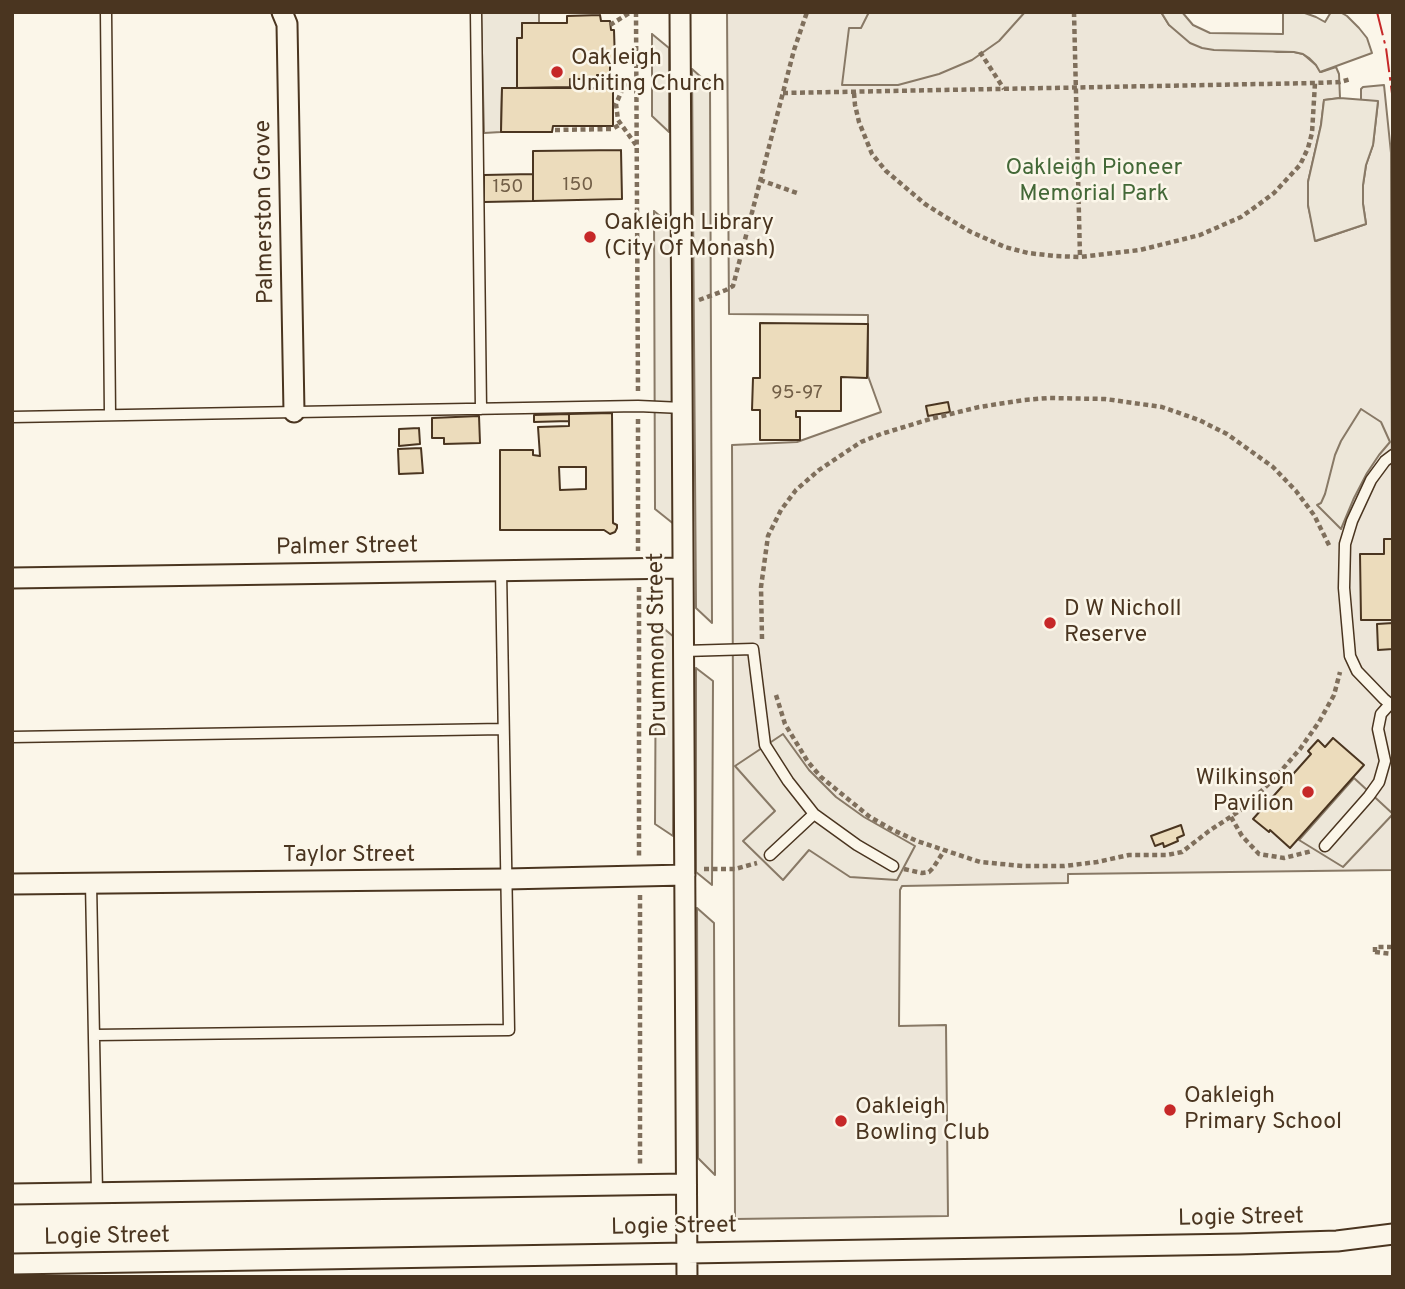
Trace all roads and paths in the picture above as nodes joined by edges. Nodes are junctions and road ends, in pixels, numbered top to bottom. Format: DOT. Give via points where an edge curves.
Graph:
graph roads {
  1 [pos="106,12"];
  2 [pos="282,12"];
  3 [pos="476,12"];
  4 [pos="634,12"];
  5 [pos="680,12"];
  6 [pos="807,12"];
  7 [pos="1074,12"];
  8 [pos="610,25"];
  9 [pos="980,52"];
  10 [pos="1350,79"];
  11 [pos="636,80"];
  12 [pos="1315,83"];
  13 [pos="1076,88"];
  14 [pos="1004,90"];
  15 [pos="783,93"];
  16 [pos="854,93"];
  17 [pos="621,124"];
  18 [pos="555,130"];
  19 [pos="637,145"];
  20 [pos="760,180"];
  21 [pos="797,194"];
  22 [pos="1080,257"];
  23 [pos="682,307"];
  24 [pos="638,406"];
  25 [pos="682,408"];
  26 [pos="481,409"];
  27 [pos="294,412"];
  28 [pos="110,415"];
  29 [pos="12,416"];
  30 [pos="1393,455"];
  31 [pos="1331,551"];
  32 [pos="639,568"];
  33 [pos="683,568"];
  34 [pos="502,570"];
  35 [pos="12,578"];
  36 [pos="764,646"];
  37 [pos="684,651"];
  38 [pos="1350,656"];
  39 [pos="774,686"];
  40 [pos="1392,704"];
  41 [pos="503,729"];
  42 [pos="12,737"];
  43 [pos="814,814"];
  44 [pos="1231,817"];
  45 [pos="1325,846"];
  46 [pos="944,851"];
  47 [pos="770,856"];
  48 [pos="893,866"];
  49 [pos="685,872"];
  50 [pos="640,876"];
  51 [pos="506,879"];
  52 [pos="92,883"];
  53 [pos="12,884"];
  54 [pos="1393,947"];
  55 [pos="1393,954"];
  56 [pos="94,1035"];
  57 [pos="686,1184"];
  58 [pos="640,1185"];
  59 [pos="97,1193"];
  60 [pos="12,1194"];
  61 [pos="1393,1234"];
  62 [pos="1337,1241"];
  63 [pos="1393,1248"];
  64 [pos="687,1252"];
  65 [pos="12,1264"];
  66 [pos="687,1277"];
  1 -- 28 [label="lane"];
  2 -- 27 [label="street, Palmerston Grove" via="287,24"];
  3 -- 26 [label="lane"];
  4 -- 8 [label="path"];
  4 -- 11 [label="path"];
  5 -- 23 [label="street, Drummond Street"];
  6 -- 15 [label="path"];
  7 -- 13 [label="path"];
  9 -- 14 [label="path"];
  10 -- 12 [label="path"];
  11 -- 17 [label="path" via="618,96"];
  11 -- 19 [label="path"];
  12 -- 13 [label="path"];
  12 -- 22 [label="path" via="1314,119 1304,157 1266,200 1200,235 1140,250"];
  13 -- 14 [label="path"];
  13 -- 22 [label="path"];
  14 -- 16 [label="path"];
  15 -- 16 [label="path"];
  15 -- 20 [label="path"];
  16 -- 22 [label="path" via="872,154 925,204 1005,247"];
  17 -- 18 [label="path" via="612,129"];
  17 -- 19 [label="path"];
  19 -- 24 [label="path"];
  20 -- 21 [label="path"];
  20 -- 23 [label="path" via="733,286"];
  23 -- 25 [label="street, Drummond Street"];
  24 -- 25 [label="lane"];
  24 -- 26 [label="lane"];
  24 -- 32 [label="path"];
  25 -- 33 [label="street, Drummond Street"];
  26 -- 27 [label="lane"];
  27 -- 28 [label="lane"];
  28 -- 29 [label="lane"];
  30 -- 38 [label="lane" via="1371,480 1345,544"];
  31 -- 36 [label="path" via="1314,515 1273,467 1199,420 1162,407 1105,399 1049,398 979,407 861,442 796,490 768,536 761,587"];
  32 -- 33 [label="street, Palmer Street"];
  32 -- 34 [label="street, Palmer Street"];
  32 -- 50 [label="path"];
  33 -- 37 [label="street, Drummond Street"];
  34 -- 35 [label="street, Palmer Street"];
  34 -- 41 [label="lane"];
  37 -- 43 [label="lane" via="753,649 765,745"];
  37 -- 49 [label="street, Drummond Street"];
  38 -- 40 [label="lane" via="1357,671"];
  38 -- 44 [label="path" via="1334,695 1300,749"];
  39 -- 46 [label="path" via="785,724 821,777 870,817"];
  40 -- 45 [label="lane" via="1381,714 1378,729 1385,761 1379,782"];
  41 -- 42 [label="lane"];
  41 -- 51 [label="lane"];
  43 -- 47 [label="lane"];
  43 -- 48 [label="lane"];
  44 -- 45 [label="path" via="1259,854 1284,858"];
  44 -- 46 [label="path" via="1182,852 1167,855 1023,866 981,862"];
  46 -- 48 [label="path" via="929,872"];
  47 -- 49 [label="path" via="735,869"];
  49 -- 50 [label="street, Taylor Street"];
  49 -- 57 [label="street, Drummond Street"];
  50 -- 51 [label="street, Taylor Street"];
  50 -- 58 [label="path"];
  51 -- 52 [label="street, Taylor Street"];
  51 -- 56 [label="lane" via="509,1030"];
  52 -- 53 [label="street, Taylor Street"];
  52 -- 56 [label="lane"];
  54 -- 55 [label="path" via="1374,947 1375,952"];
  56 -- 59 [label="lane"];
  57 -- 58 [label="street, Logie Street"];
  57 -- 64 [label="street, Drummond Street"];
  58 -- 59 [label="street, Logie Street"];
  59 -- 60 [label="street, Logie Street"];
  61 -- 62 [label="street, Logie Street"];
  62 -- 63 [label="street, Logie Street"];
  62 -- 64 [label="street, Logie Street"];
  64 -- 65 [label="street, Logie Street"];
  64 -- 66 [label="street, Drummond Street"];
}
